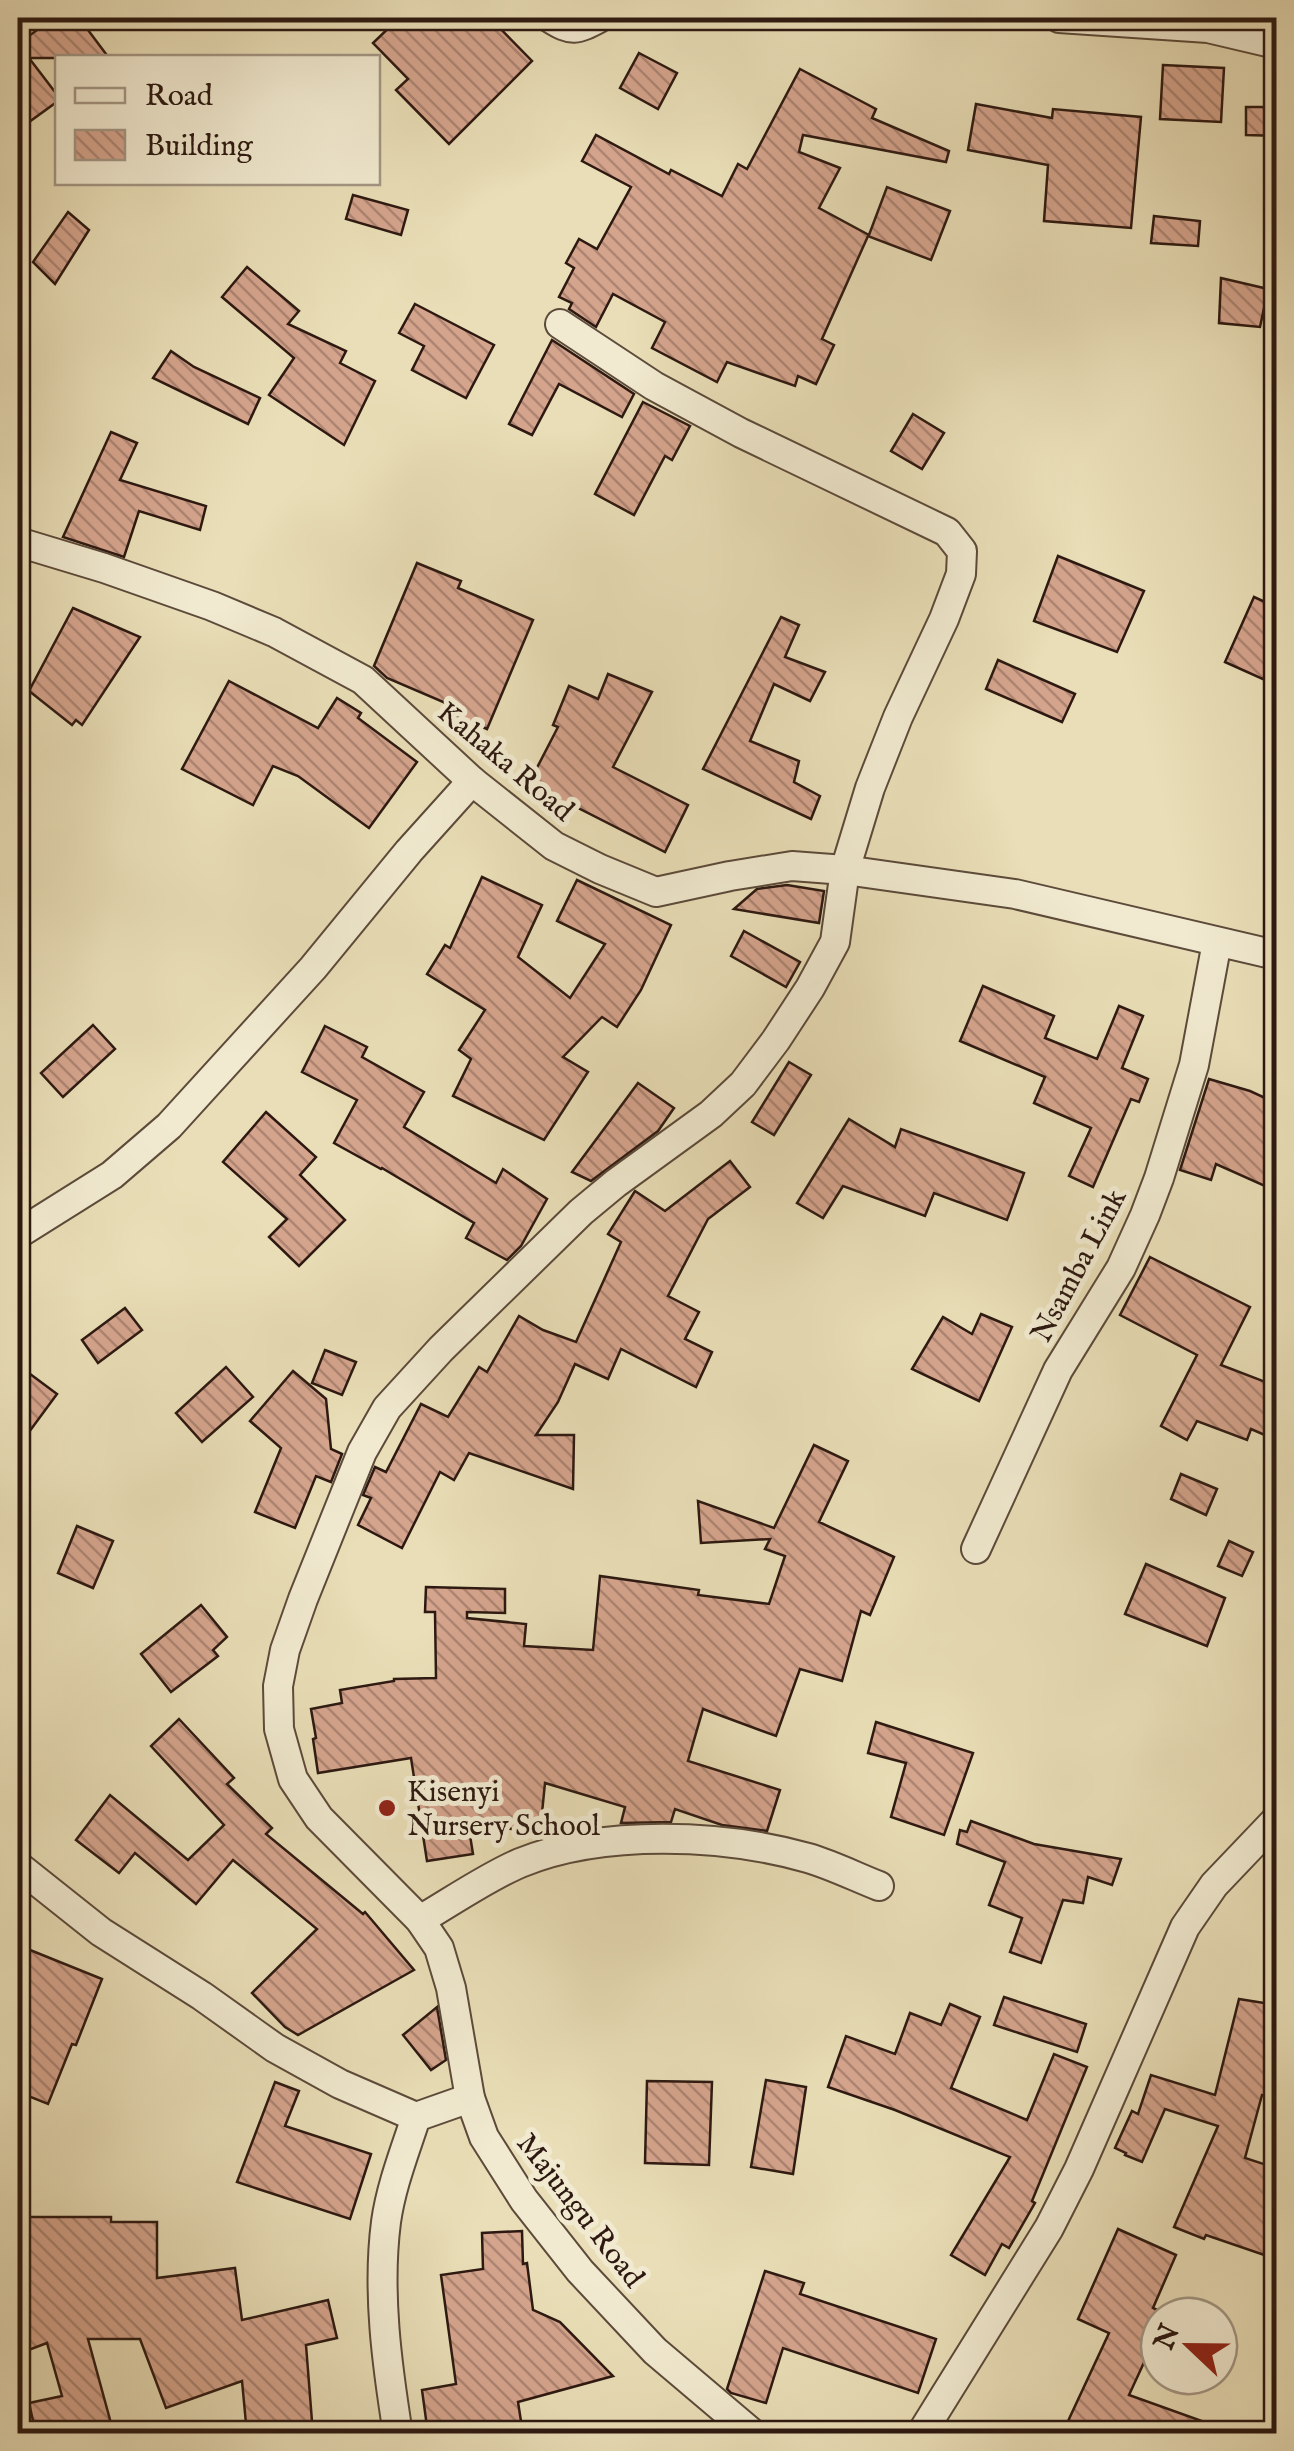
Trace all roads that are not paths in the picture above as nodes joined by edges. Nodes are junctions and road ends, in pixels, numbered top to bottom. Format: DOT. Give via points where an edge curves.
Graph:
graph roads {
  1 [pos="550,18"];
  2 [pos="599,18"];
  3 [pos="1059,18"];
  4 [pos="1276,44"];
  5 [pos="560,324"];
  6 [pos="18,542"];
  7 [pos="472,782"];
  8 [pos="845,870"];
  9 [pos="1217,942"];
  10 [pos="1276,955"];
  11 [pos="18,1234"];
  12 [pos="976,1549"];
  13 [pos="1276,1820"];
  14 [pos="18,1866"];
  15 [pos="879,1886"];
  16 [pos="420,1920"];
  17 [pos="470,2098"];
  18 [pos="416,2117"];
  19 [pos="398,2434"];
  20 [pos="753,2434"];
  21 [pos="921,2434"];
  1 -- 2 [label="street" via="578,29"];
  3 -- 4 [label="street" via="1208,28"];
  5 -- 8 [label="street, Majungu Road" via="671,396 947,532 962,551 961,574 870,788"];
  6 -- 7 [label="street, Kahaka Road" via="274,632 363,680"];
  7 -- 8 [label="street, Kahaka Road" via="554,846 656,892 792,866"];
  7 -- 11 [label="street" via="168,1126 112,1176"];
  8 -- 9 [label="street, Kahaka Road" via="1016,894"];
  8 -- 16 [label="street, Majungu Road" via="835,942 743,1084 534,1256 408,1384 362,1452 285,1650 279,1729 293,1778 319,1818"];
  9 -- 10 [label="street, Kahaka Road"];
  9 -- 12 [label="street, Nsamba Link" via="1194,1065 1146,1216 1058,1370"];
  13 -- 21 [label="street" via="1214,1884 1185,1927 1049,2228"];
  14 -- 18 [label="street" via="101,1932 274,2048"];
  15 -- 16 [label="street" via="755,1846 666,1838 560,1851 519,1864"];
  16 -- 17 [label="street, Majungu Road" via="439,1948 451,1988"];
  17 -- 18 [label="street"];
  17 -- 20 [label="street, Majungu Road" via="484,2136 524,2200 580,2271 655,2351"];
  18 -- 19 [label="street" via="386,2222 385,2331"];
}
